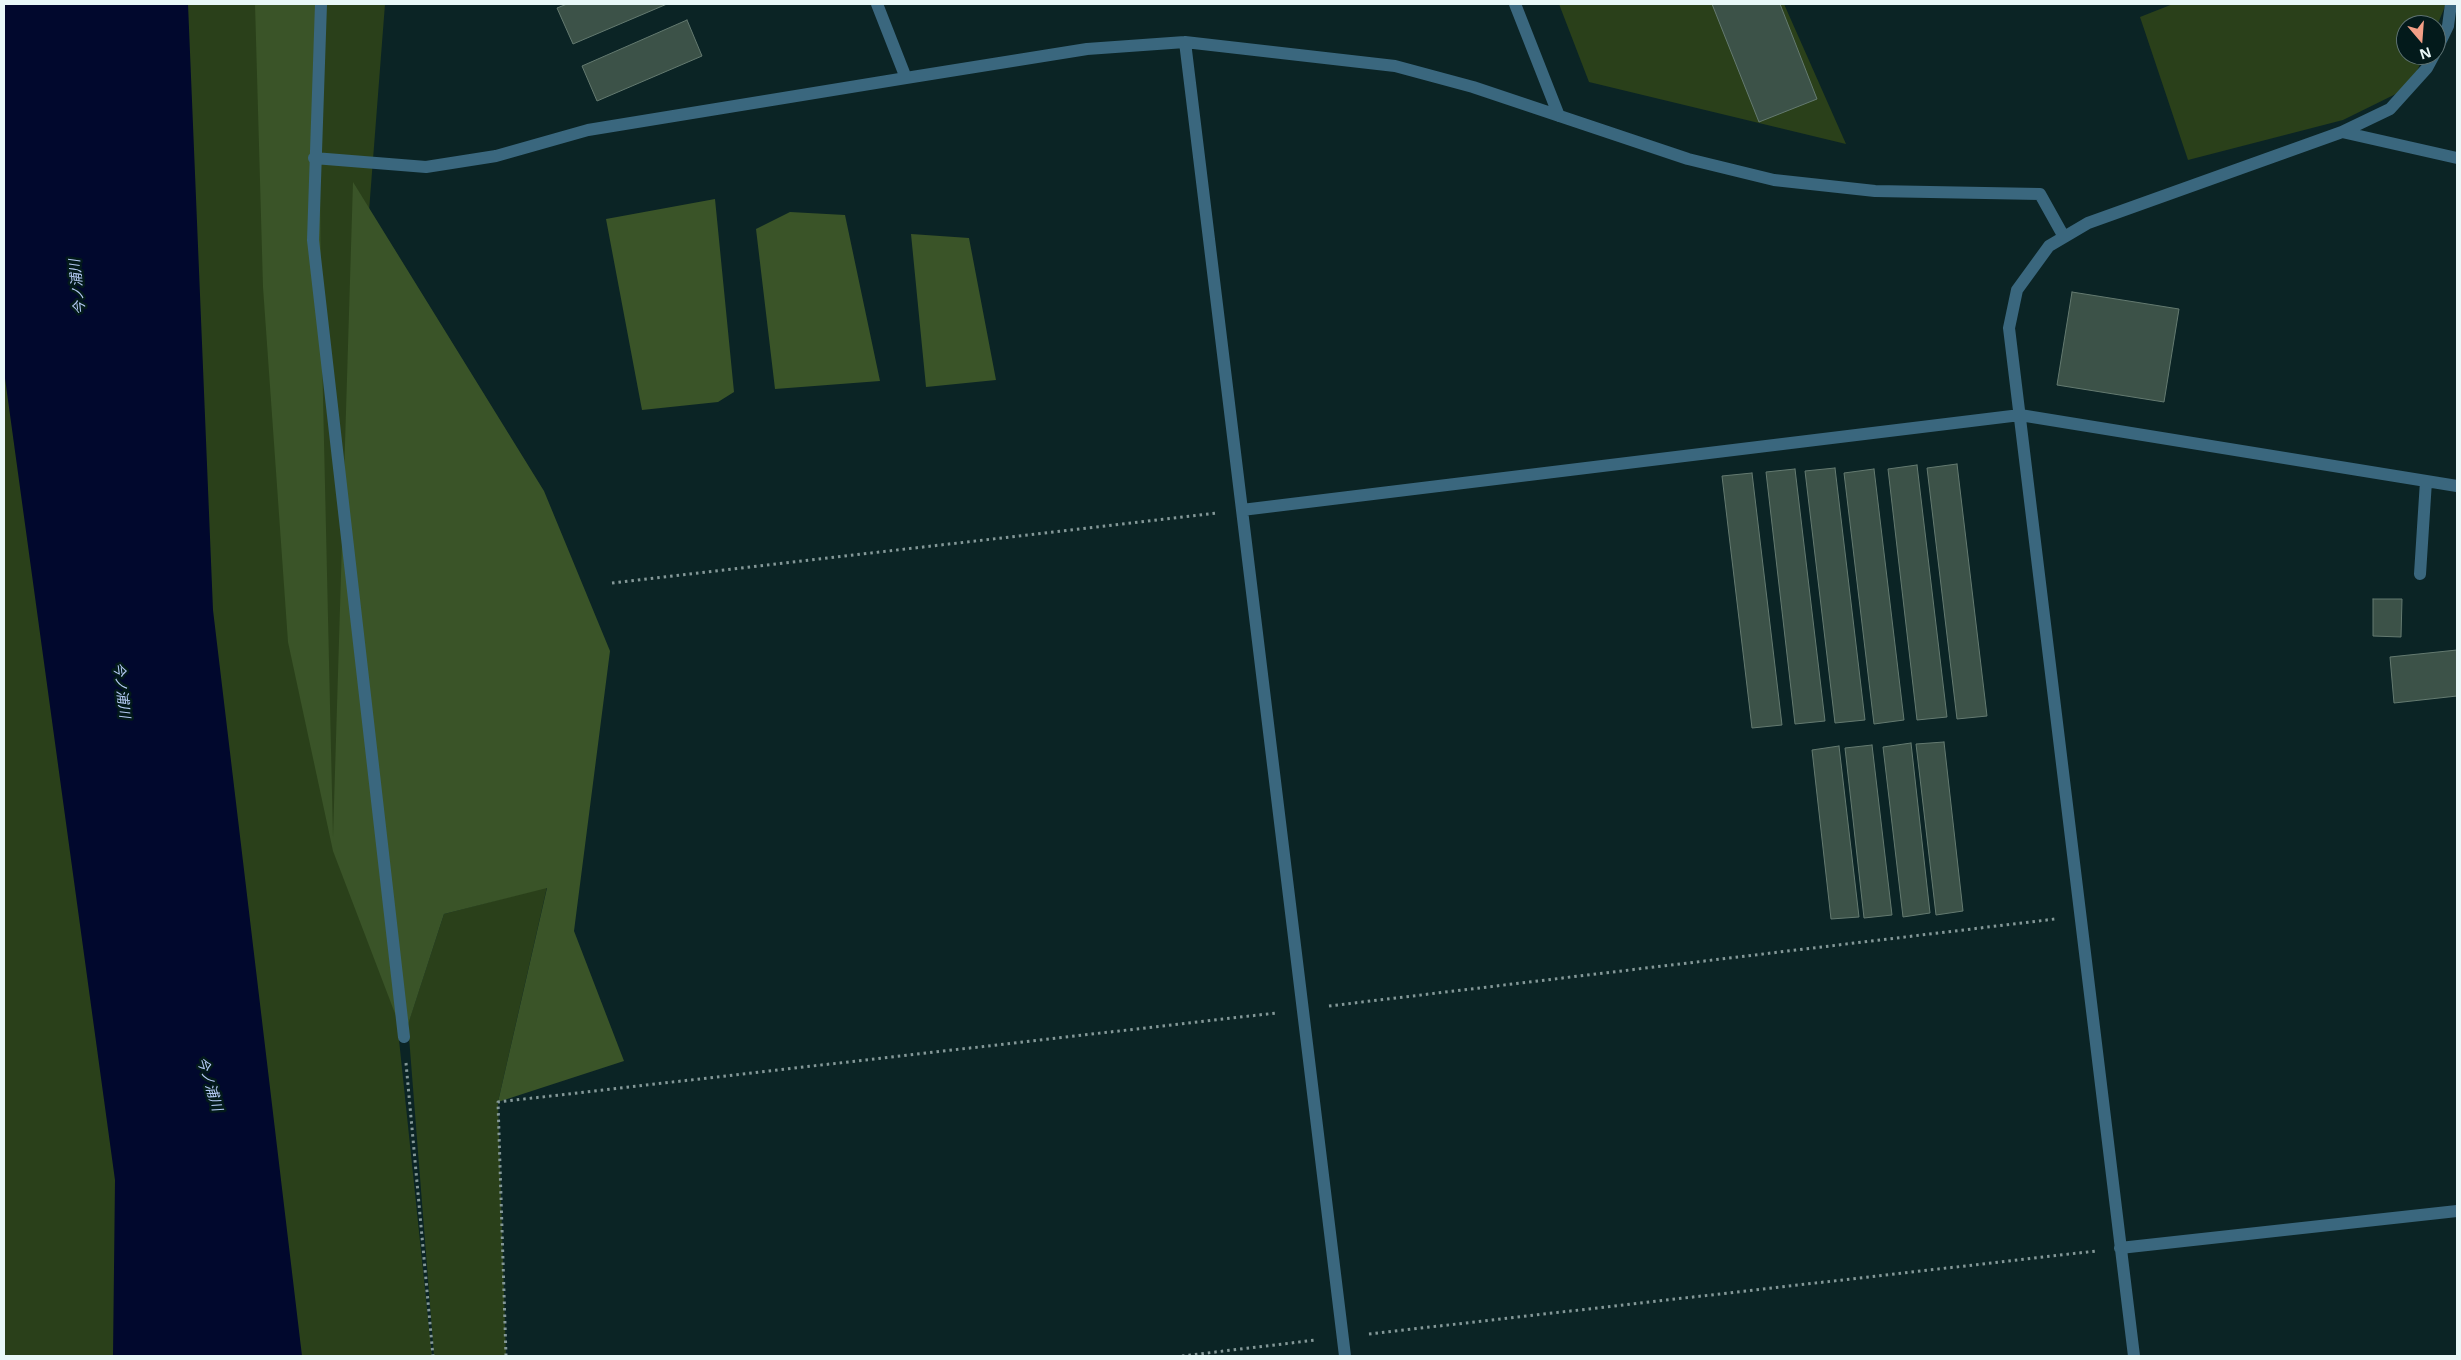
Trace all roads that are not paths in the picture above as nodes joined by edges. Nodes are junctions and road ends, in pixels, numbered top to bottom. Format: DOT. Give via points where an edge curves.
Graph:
graph roads {
  1 [pos="321,4"];
  2 [pos="877,4"];
  3 [pos="1515,4"];
  4 [pos="2451,4"];
  5 [pos="2446,30"];
  6 [pos="1185,42"];
  7 [pos="2429,65"];
  8 [pos="906,78"];
  9 [pos="1559,116"];
  10 [pos="2342,132"];
  11 [pos="314,158"];
  12 [pos="2457,158"];
  13 [pos="2064,237"];
  14 [pos="2020,415"];
  15 [pos="2426,481"];
  16 [pos="2457,486"];
  17 [pos="1242,510"];
  18 [pos="2420,574"];
  19 [pos="404,1037"];
  20 [pos="2457,1211"];
  21 [pos="2120,1248"];
  22 [pos="1345,1356"];
  23 [pos="2134,1356"];
  1 -- 11 [label="street"];
  2 -- 8 [label="street"];
  3 -- 9 [label="street"];
  4 -- 5 [label="street"];
  6 -- 8 [label="street" via="1087,49"];
  6 -- 9 [label="street" via="1395,66 1473,87"];
  6 -- 17 [label="street"];
  7 -- 10 [label="street" via="2390,109"];
  8 -- 11 [label="street" via="588,130 496,156 426,167"];
  9 -- 13 [label="street" via="1688,159 1774,180 1875,191 2040,194"];
  10 -- 12 [label="street"];
  10 -- 13 [label="street" via="2088,223"];
  11 -- 19 [label="street" via="313,240"];
  13 -- 14 [label="street" via="2049,246 2017,290 2009,328"];
  14 -- 15 [label="street"];
  14 -- 17 [label="street"];
  14 -- 21 [label="street"];
  15 -- 16 [label="street"];
  15 -- 18 [label="street"];
  17 -- 22 [label="street"];
  20 -- 21 [label="street"];
  21 -- 23 [label="street"];
}
